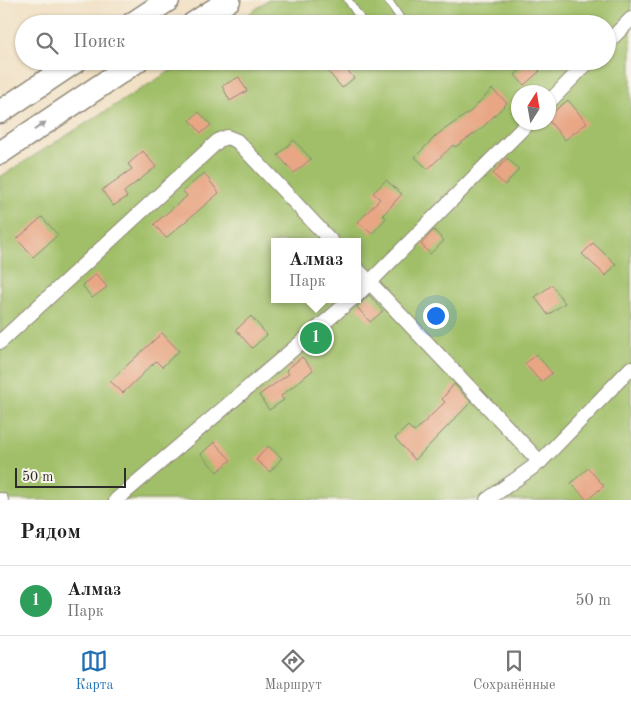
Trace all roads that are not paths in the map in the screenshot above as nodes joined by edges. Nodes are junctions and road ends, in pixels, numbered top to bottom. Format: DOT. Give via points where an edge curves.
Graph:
graph roads {
  1 [pos="168,0"];
  2 [pos="229,0"];
  3 [pos="348,0"];
  4 [pos="388,0"];
  5 [pos="146,15"];
  6 [pos="206,15"];
  7 [pos="358,15"];
  8 [pos="398,15"];
  9 [pos="631,19"];
  10 [pos="616,34"];
  11 [pos="63,70"];
  12 [pos="123,70"];
  13 [pos="580,70"];
  14 [pos="556,95"];
  15 [pos="0,112"];
  16 [pos="521,130"];
  17 [pos="0,153"];
  18 [pos="328,238"];
  19 [pos="361,273"];
  20 [pos="371,283"];
  21 [pos="361,292"];
  22 [pos="347,303"];
  23 [pos="0,342"];
  24 [pos="631,368"];
  25 [pos="540,462"];
  26 [pos="116,500"];
  27 [pos="487,500"];
  1 -- 5 [label="main road"];
  2 -- 6 [label="main road"];
  3 -- 7 [label="lane"];
  4 -- 8 [label="lane"];
  9 -- 10 [label="street"];
  11 -- 15 [label="main road"];
  17 -- 12 [label="main road, one-way"];
  13 -- 14 [label="street"];
  16 -- 20 [label="street"];
  18 -- 23 [label="street" via="237,141 227,137 219,140"];
  19 -- 20 [label="street"];
  20 -- 21 [label="street"];
  20 -- 25 [label="street"];
  22 -- 26 [label="street"];
  24 -- 25 [label="street"];
  25 -- 27 [label="street"];
}
